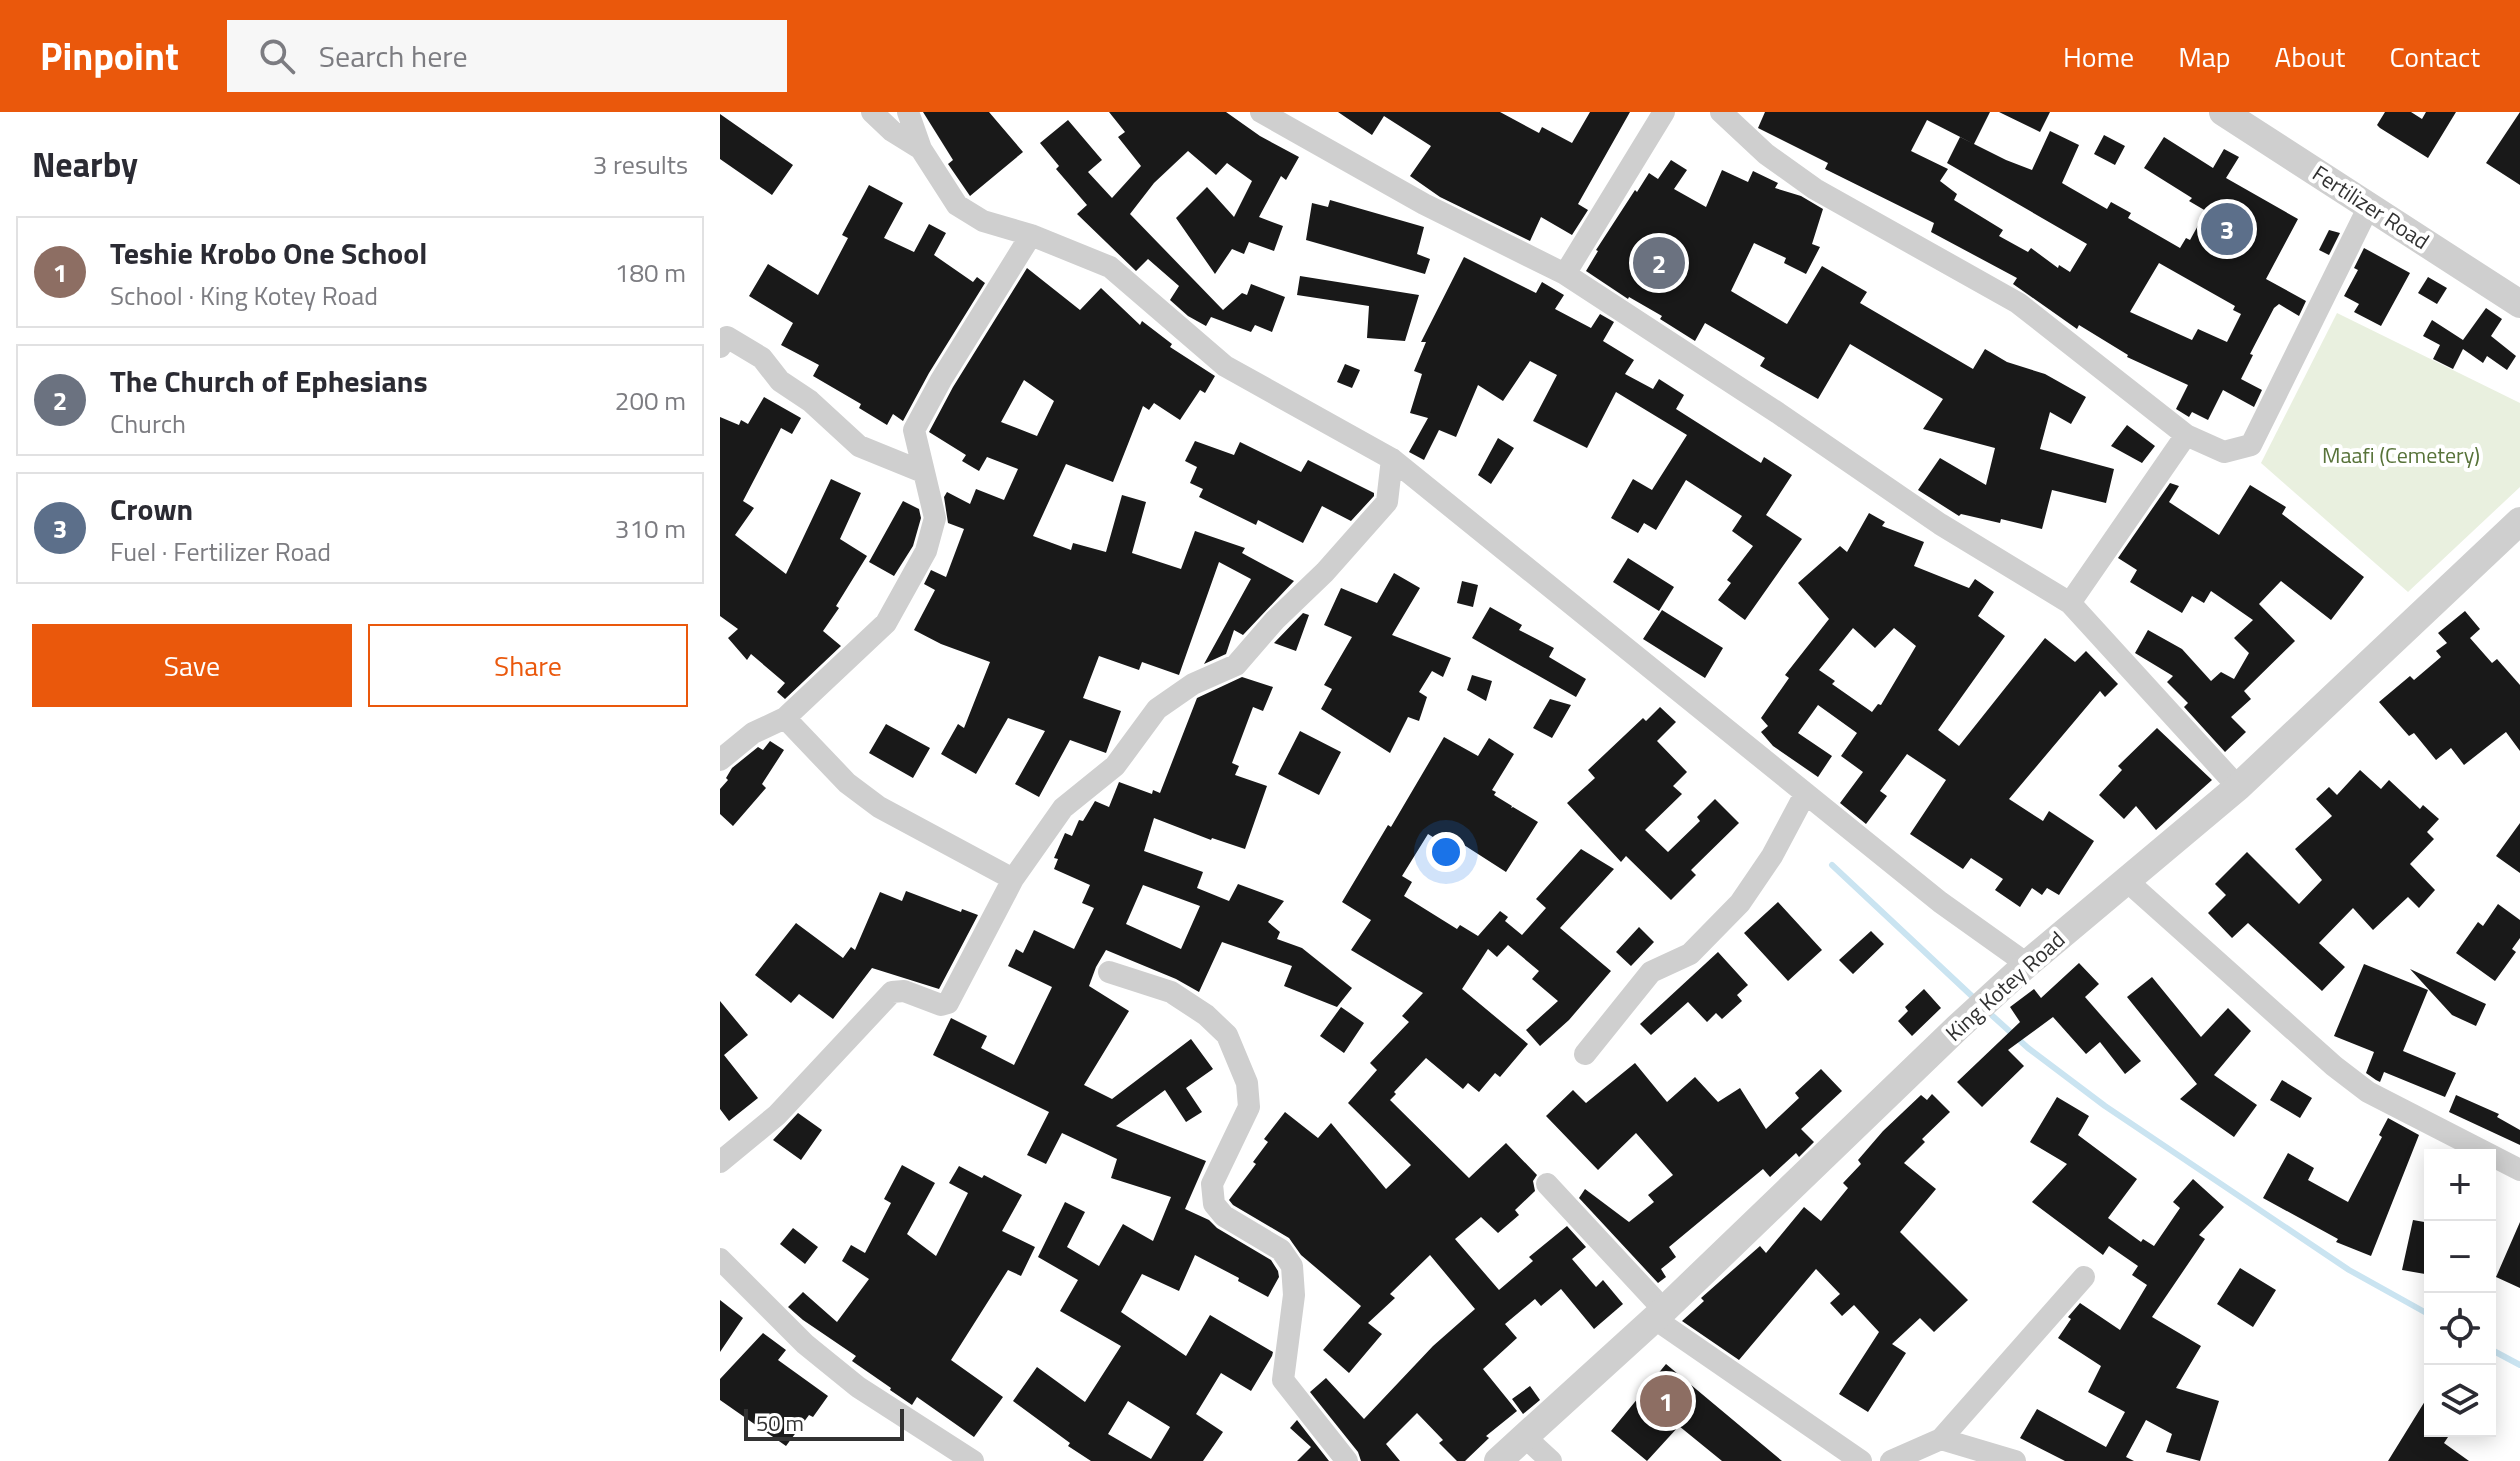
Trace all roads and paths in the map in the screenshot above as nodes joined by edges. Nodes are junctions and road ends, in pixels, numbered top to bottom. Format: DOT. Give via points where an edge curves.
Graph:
graph roads {
  1 [pos="872,112"];
  2 [pos="908,112"];
  3 [pos="1261,112"];
  4 [pos="1664,112"];
  5 [pos="1721,112"];
  6 [pos="2223,112"];
  7 [pos="921,149"];
  8 [pos="2369,206"];
  9 [pos="1031,235"];
  10 [pos="1565,274"];
  11 [pos="2520,304"];
  12 [pos="720,347"];
  13 [pos="2186,435"];
  14 [pos="1392,459"];
  15 [pos="923,472"];
  16 [pos="2520,521"];
  17 [pos="2070,603"];
  18 [pos="785,718"];
  19 [pos="720,760"];
  20 [pos="2238,787"];
  21 [pos="1805,794"];
  22 [pos="1013,879"];
  23 [pos="2127,881"];
  24 [pos="1109,972"];
  25 [pos="2018,972"];
  26 [pos="1585,1054"];
  27 [pos="720,1162"];
  28 [pos="2520,1170"];
  29 [pos="1547,1184"];
  30 [pos="720,1259"];
  31 [pos="2084,1277"];
  32 [pos="1659,1314"];
  33 [pos="1525,1437"];
  34 [pos="1941,1439"];
  35 [pos="973,1461"];
  36 [pos="1347,1461"];
  37 [pos="1498,1461"];
  38 [pos="1551,1461"];
  39 [pos="1861,1461"];
  40 [pos="1891,1461"];
  41 [pos="2015,1461"];
  1 -- 7 [label="street"];
  2 -- 7 [label="street"];
  3 -- 10 [label="street" via="1424,204"];
  4 -- 10 [label="street"];
  5 -- 13 [label="street" via="1815,189 2018,303"];
  6 -- 8 [label="street, Fertilizer Road"];
  7 -- 9 [label="street" via="957,205 983,221"];
  8 -- 11 [label="street, Fertilizer Road"];
  8 -- 13 [label="street" via="2251,445 2224,452"];
  9 -- 14 [label="street" via="1110,267 1225,366"];
  9 -- 15 [label="street" via="914,430"];
  10 -- 17 [label="street" via="1940,524"];
  12 -- 15 [label="street" via="727,337 740,342 859,446"];
  13 -- 17 [label="street"];
  14 -- 21 [label="street"];
  14 -- 22 [label="street" via="1387,502 1325,572 1236,665 1193,684 1157,709 1115,766 1063,808"];
  15 -- 18 [label="street" via="935,518 926,551 886,623"];
  16 -- 20 [label="street, King Kotey Road"];
  17 -- 20 [label="street"];
  18 -- 19 [label="street" via="753,733"];
  18 -- 22 [label="street" via="847,783 879,807"];
  20 -- 23 [label="street, King Kotey Road"];
  21 -- 25 [label="street"];
  21 -- 26 [label="street" via="1740,903 1690,954 1651,972"];
  22 -- 27 [label="street" via="948,1003 892,992 777,1115"];
  23 -- 25 [label="street, King Kotey Road"];
  23 -- 28 [label="street" via="2368,1092"];
  24 -- 36 [label="street" via="1171,992 1227,1035 1247,1083 1249,1107 1212,1184 1214,1204 1224,1216 1281,1250 1292,1266 1294,1295 1283,1380"];
  25 -- 32 [label="street, King Kotey Road"];
  29 -- 32 [label="street"];
  30 -- 35 [label="street" via="805,1344 858,1387"];
  31 -- 34 [label="street"];
  32 -- 33 [label="street, King Kotey Road"];
  32 -- 39 [label="street"];
  33 -- 37 [label="street, King Kotey Road"];
  33 -- 38 [label="street"];
  34 -- 40 [label="street"];
  34 -- 41 [label="street"];
}
